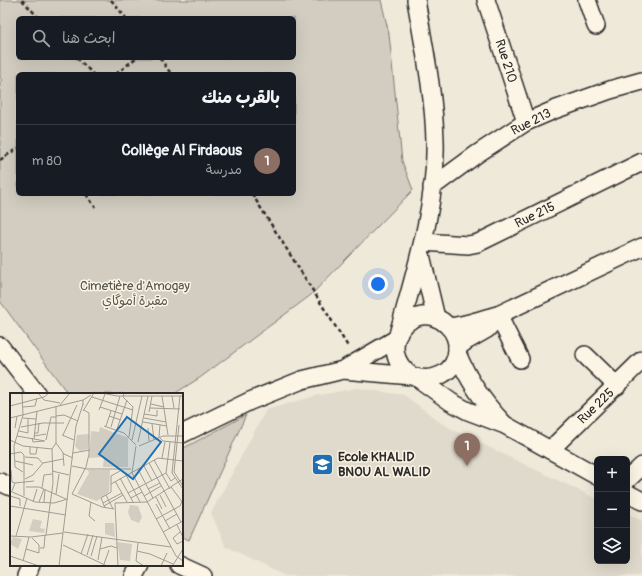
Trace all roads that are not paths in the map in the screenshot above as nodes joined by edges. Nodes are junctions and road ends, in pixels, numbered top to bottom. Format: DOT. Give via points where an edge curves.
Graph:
graph roads {
  1 [pos="416,0"];
  2 [pos="486,0"];
  3 [pos="587,0"];
  4 [pos="596,26"];
  5 [pos="642,81"];
  6 [pos="526,122"];
  7 [pos="642,162"];
  8 [pos="432,187"];
  9 [pos="642,247"];
  10 [pos="422,248"];
  11 [pos="498,316"];
  12 [pos="442,322"];
  13 [pos="397,335"];
  14 [pos="0,346"];
  15 [pos="457,350"];
  16 [pos="585,355"];
  17 [pos="520,359"];
  18 [pos="642,360"];
  19 [pos="350,365"];
  20 [pos="415,377"];
  21 [pos="617,386"];
  22 [pos="36,393"];
  23 [pos="505,425"];
  24 [pos="183,434"];
  25 [pos="550,450"];
  26 [pos="642,466"];
  27 [pos="594,474"];
  28 [pos="630,477"];
  29 [pos="0,482"];
  30 [pos="10,487"];
  31 [pos="630,495"];
  32 [pos="642,501"];
  33 [pos="139,566"];
  34 [pos="181,566"];
  35 [pos="134,576"];
  36 [pos="203,576"];
  1 -- 8 [label="street" via="432,99 435,142"];
  2 -- 6 [label="street, Rue 210"];
  3 -- 4 [label="street"];
  5 -- 6 [label="street, Rue 213" via="610,90"];
  6 -- 8 [label="street, Rue 213"];
  7 -- 10 [label="street, Rue 215" via="478,243"];
  8 -- 10 [label="street"];
  9 -- 11 [label="street"];
  10 -- 12 [label="street"];
  10 -- 13 [label="street"];
  11 -- 12 [label="street" via="470,324"];
  11 -- 15 [label="street" via="487,329 466,341"];
  11 -- 17 [label="street"];
  12 -- 13 [label="street" via="427,316 419,317 407,322"];
  12 -- 15 [label="street" via="456,337"];
  13 -- 19 [label="street"];
  13 -- 20 [label="street" via="397,360 400,366"];
  14 -- 22 [label="street"];
  15 -- 20 [label="street" via="455,361 444,374 427,379"];
  15 -- 23 [label="street" via="481,399"];
  16 -- 21 [label="street"];
  18 -- 21 [label="street, Rue 225"];
  19 -- 20 [label="street"];
  19 -- 24 [label="street" via="250,400"];
  20 -- 23 [label="street" via="468,411"];
  21 -- 25 [label="street, Rue 225"];
  23 -- 25 [label="street"];
  25 -- 27 [label="street"];
  26 -- 28 [label="street"];
  29 -- 30 [label="street"];
  31 -- 32 [label="street"];
  33 -- 35 [label="street"];
  34 -- 36 [label="street"];
}
